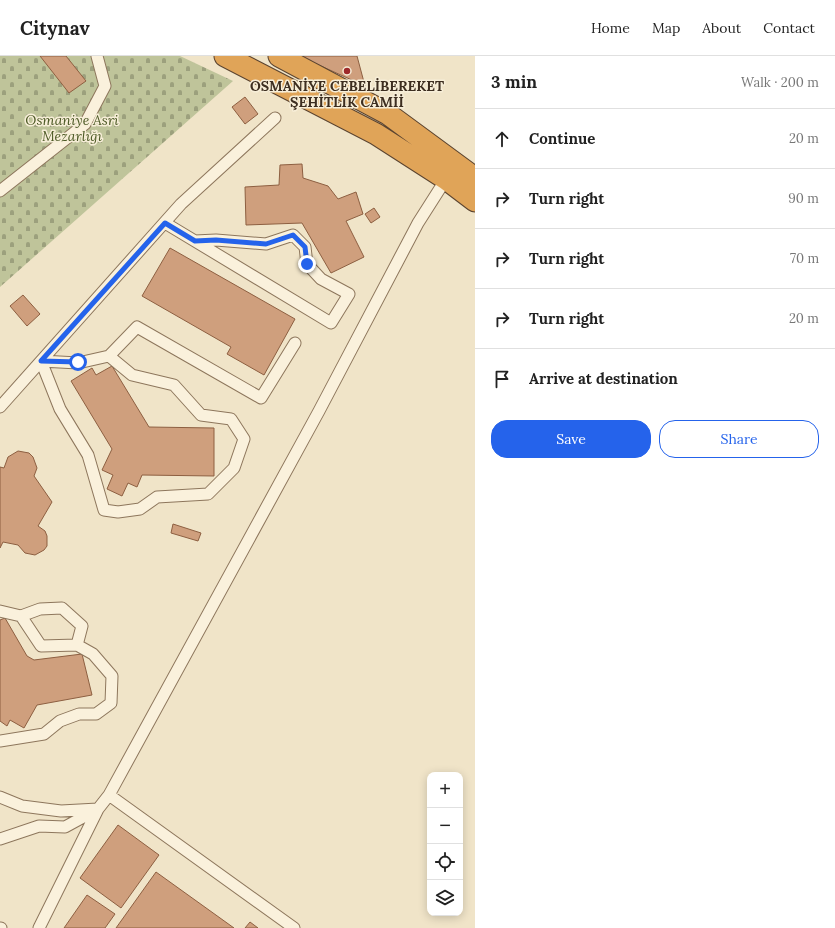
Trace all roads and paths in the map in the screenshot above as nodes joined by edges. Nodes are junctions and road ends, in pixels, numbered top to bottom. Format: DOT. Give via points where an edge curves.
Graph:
graph roads {
  1 [pos="97,56"];
  2 [pos="225,56"];
  3 [pos="279,56"];
  4 [pos="275,118"];
  5 [pos="475,178"];
  6 [pos="446,179"];
  7 [pos="0,191"];
  8 [pos="475,200"];
  9 [pos="165,223"];
  10 [pos="195,241"];
  11 [pos="295,343"];
  12 [pos="109,356"];
  13 [pos="41,361"];
  14 [pos="0,406"];
  15 [pos="0,612"];
  16 [pos="21,616"];
  17 [pos="77,645"];
  18 [pos="0,742"];
  19 [pos="109,795"];
  20 [pos="0,797"];
  21 [pos="98,809"];
  22 [pos="0,839"];
  23 [pos="39,928"];
  24 [pos="294,928"];
  1 -- 7 [label="street" via="105,86 85,124"];
  2 -- 6 [label="highway" via="376,134"];
  3 -- 5 [label="highway" via="388,114"];
  4 -- 9 [label="street" via="181,204"];
  6 -- 8 [label="highway"];
  6 -- 19 [label="street" via="418,223 319,411"];
  9 -- 10 [label="street"];
  9 -- 13 [label="street"];
  10 -- 10 [label="street" via="331,323 349,294 321,279 307,264 305,247 293,235 266,244"];
  11 -- 12 [label="street" via="261,398 137,327"];
  12 -- 13 [label="street" via="78,362"];
  12 -- 13 [label="street" via="132,375 174,385 201,415 231,419 244,439 234,468 208,494 157,497 140,509 118,512 104,510 88,455 60,409"];
  13 -- 14 [label="street"];
  15 -- 16 [label="street"];
  16 -- 17 [label="street" via="41,646"];
  16 -- 17 [label="street" via="40,609 62,608 82,626"];
  17 -- 18 [label="street" via="93,654 112,676 111,703 96,714 80,714 60,721 44,734"];
  19 -- 21 [label="street"];
  19 -- 24 [label="street"];
  20 -- 21 [label="street" via="22,806 61,811"];
  21 -- 22 [label="street" via="65,827 39,826"];
  21 -- 23 [label="street"];
}
